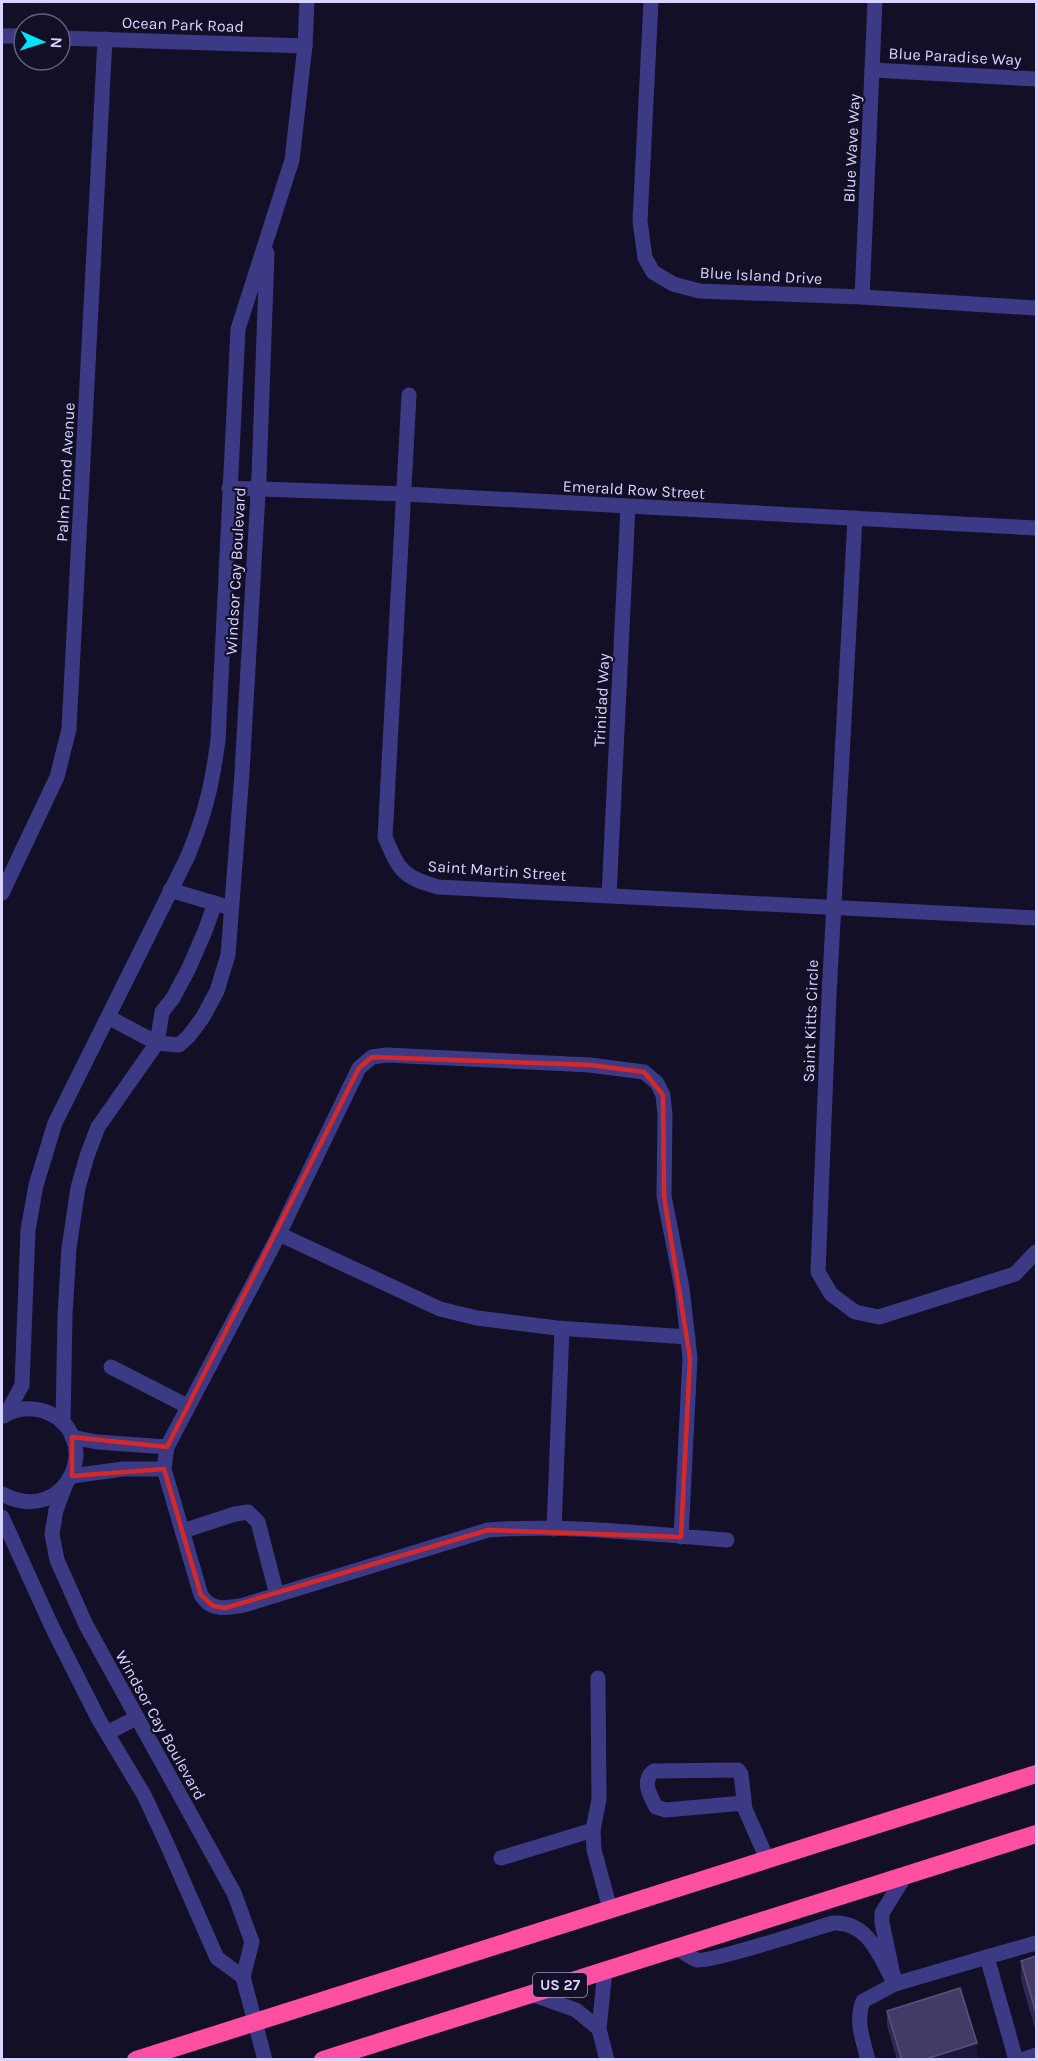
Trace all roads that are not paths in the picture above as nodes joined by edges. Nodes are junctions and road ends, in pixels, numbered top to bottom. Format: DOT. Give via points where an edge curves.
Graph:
graph roads {
  1 [pos="307,2"];
  2 [pos="651,2"];
  3 [pos="875,2"];
  4 [pos="72,38"];
  5 [pos="105,39"];
  6 [pos="305,46"];
  7 [pos="872,70"];
  8 [pos="1036,79"];
  9 [pos="268,235"];
  10 [pos="862,297"];
  11 [pos="1036,308"];
  12 [pos="410,395"];
  13 [pos="229,488"];
  14 [pos="258,488"];
  15 [pos="405,494"];
  16 [pos="628,506"];
  17 [pos="855,518"];
  18 [pos="1036,528"];
  19 [pos="171,890"];
  20 [pos="2,893"];
  21 [pos="609,896"];
  22 [pos="215,903"];
  23 [pos="834,907"];
  24 [pos="232,909"];
  25 [pos="1036,918"];
  26 [pos="108,1017"];
  27 [pos="157,1043"];
  28 [pos="279,1234"];
  29 [pos="1036,1252"];
  30 [pos="562,1329"];
  31 [pos="688,1337"];
  32 [pos="111,1367"];
  33 [pos="187,1406"];
  34 [pos="4,1415"];
  35 [pos="63,1423"];
  36 [pos="72,1437"];
  37 [pos="166,1448"];
  38 [pos="164,1469"];
  39 [pos="69,1481"];
  40 [pos="2,1494"];
  41 [pos="2,1517"];
  42 [pos="554,1529"];
  43 [pos="183,1531"];
  44 [pos="681,1537"];
  45 [pos="727,1540"];
  46 [pos="277,1595"];
  47 [pos="598,1678"];
  48 [pos="136,1718"];
  49 [pos="107,1733"];
  50 [pos="1036,1774"];
  51 [pos="744,1803"];
  52 [pos="1036,1827"];
  53 [pos="593,1830"];
  54 [pos="1036,1834"];
  55 [pos="1009,1843"];
  56 [pos="501,1858"];
  57 [pos="768,1859"];
  58 [pos="906,1876"];
  59 [pos="610,1909"];
  60 [pos="1036,1943"];
  61 [pos="676,1948"];
  62 [pos="987,1957"];
  63 [pos="605,1971"];
  64 [pos="243,1977"];
  65 [pos="895,1984"];
  66 [pos="531,1994"];
  67 [pos="254,2022"];
  68 [pos="599,2030"];
  69 [pos="1036,2055"];
  70 [pos="1014,2058"];
  71 [pos="136,2060"];
  72 [pos="265,2060"];
  73 [pos="323,2060"];
  74 [pos="607,2060"];
  75 [pos="868,2060"];
  1 -- 6 [label="street, Windsor Cay Boulevard"];
  2 -- 10 [label="street, Blue Island Drive" via="640,221 645,258 653,272 673,284 699,291"];
  3 -- 7 [label="street, Blue Wave Way"];
  4 -- 5 [label="street, Ocean Park Road"];
  5 -- 6 [label="street, Ocean Park Road"];
  5 -- 20 [label="street, Palm Frond Avenue" via="69,729 57,777"];
  6 -- 9 [label="street, Windsor Cay Boulevard" via="292,160"];
  7 -- 8 [label="street, Blue Paradise Way"];
  7 -- 10 [label="street, Blue Wave Way"];
  9 -- 13 [label="street, Windsor Cay Boulevard" via="238,329"];
  9 -- 14 [label="street, Windsor Cay Boulevard"];
  10 -- 11 [label="street, Blue Island Drive"];
  12 -- 15 [label="street, Saint Martin Street"];
  13 -- 14 [label="street, Emerald Row Street"];
  13 -- 19 [label="street, Windsor Cay Boulevard" via="213,781 204,818"];
  14 -- 15 [label="street, Emerald Row Street"];
  14 -- 24 [label="street, Windsor Cay Boulevard"];
  15 -- 16 [label="street, Emerald Row Street"];
  15 -- 21 [label="street, Saint Martin Street" via="385,837 396,864 415,881 438,887"];
  16 -- 17 [label="street, Emerald Row Street"];
  16 -- 21 [label="street, Trinidad Way"];
  17 -- 18 [label="street, Emerald Row Street"];
  17 -- 23 [label="street, Saint Kitts Circle"];
  19 -- 22 [label="street"];
  19 -- 26 [label="street, Windsor Cay Boulevard"];
  21 -- 23 [label="street, Saint Martin Street"];
  22 -- 24 [label="street"];
  22 -- 27 [label="street" via="189,968 162,1012"];
  23 -- 25 [label="street, Saint Martin Street"];
  23 -- 29 [label="street, Saint Kitts Circle" via="818,1272 831,1294 855,1312 879,1317 1015,1274"];
  24 -- 27 [label="street, Windsor Cay Boulevard" via="228,955 217,991 203,1017 179,1045"];
  26 -- 27 [label="street"];
  26 -- 34 [label="street, Windsor Cay Boulevard" via="55,1124 36,1185 28,1230 22,1385"];
  27 -- 35 [label="street" via="98,1127 78,1188 69,1248"];
  28 -- 30 [label="street" via="440,1309"];
  28 -- 31 [label="street" via="359,1068 372,1057 590,1065 644,1072 657,1083 663,1095 664,1197"];
  28 -- 33 [label="street"];
  30 -- 31 [label="street"];
  30 -- 42 [label="street"];
  31 -- 44 [label="street"];
  32 -- 33 [label="street"];
  33 -- 37 [label="street"];
  34 -- 35 [label="street, Windsor Cay Boulevard" via="37,1409"];
  35 -- 36 [label="street, Windsor Cay Boulevard"];
  36 -- 37 [label="street"];
  36 -- 39 [label="street, Windsor Cay Boulevard" via="76,1461"];
  37 -- 38 [label="street"];
  38 -- 39 [label="street" via="123,1469"];
  38 -- 43 [label="street"];
  39 -- 40 [label="street" via="55,1495 41,1501 27,1503"];
  39 -- 48 [label="street, Windsor Cay Boulevard" via="56,1510 52,1534 57,1560 86,1625"];
  41 -- 49 [label="street" via="52,1627"];
  42 -- 44 [label="street"];
  42 -- 46 [label="street" via="488,1530"];
  43 -- 46 [label="street" via="206,1602 225,1608"];
  43 -- 46 [label="street" via="248,1512 258,1522"];
  44 -- 45 [label="street"];
  47 -- 53 [label="street" via="599,1799"];
  48 -- 49 [label="street"];
  48 -- 64 [label="street, Windsor Cay Boulevard" via="234,1893 252,1942"];
  49 -- 64 [label="street" via="144,1796 217,1958"];
  50 -- 57 [label="highway"];
  51 -- 51 [label="street" via="738,1770 654,1771 647,1780 656,1807"];
  51 -- 57 [label="street"];
  52 -- 55 [label="highway"];
  53 -- 56 [label="street"];
  53 -- 59 [label="street" via="594,1850"];
  54 -- 55 [label="highway, US 27"];
  55 -- 58 [label="highway, US 27"];
  57 -- 59 [label="highway"];
  58 -- 61 [label="highway, US 27"];
  58 -- 65 [label="street" via="882,1912"];
  59 -- 67 [label="highway"];
  60 -- 62 [label="street"];
  61 -- 63 [label="highway, US 27"];
  61 -- 65 [label="street" via="697,1960 710,1959 842,1923 862,1930"];
  62 -- 65 [label="street"];
  62 -- 70 [label="street"];
  63 -- 66 [label="highway, US 27"];
  63 -- 68 [label="street"];
  64 -- 67 [label="street, Windsor Cay Boulevard"];
  65 -- 75 [label="street" via="863,2001 860,2009 860,2031"];
  66 -- 68 [label="street" via="576,2010"];
  66 -- 73 [label="highway, US 27"];
  67 -- 71 [label="highway"];
  67 -- 72 [label="street, Windsor Cay Boulevard"];
  68 -- 74 [label="street"];
  69 -- 70 [label="street"];
}
